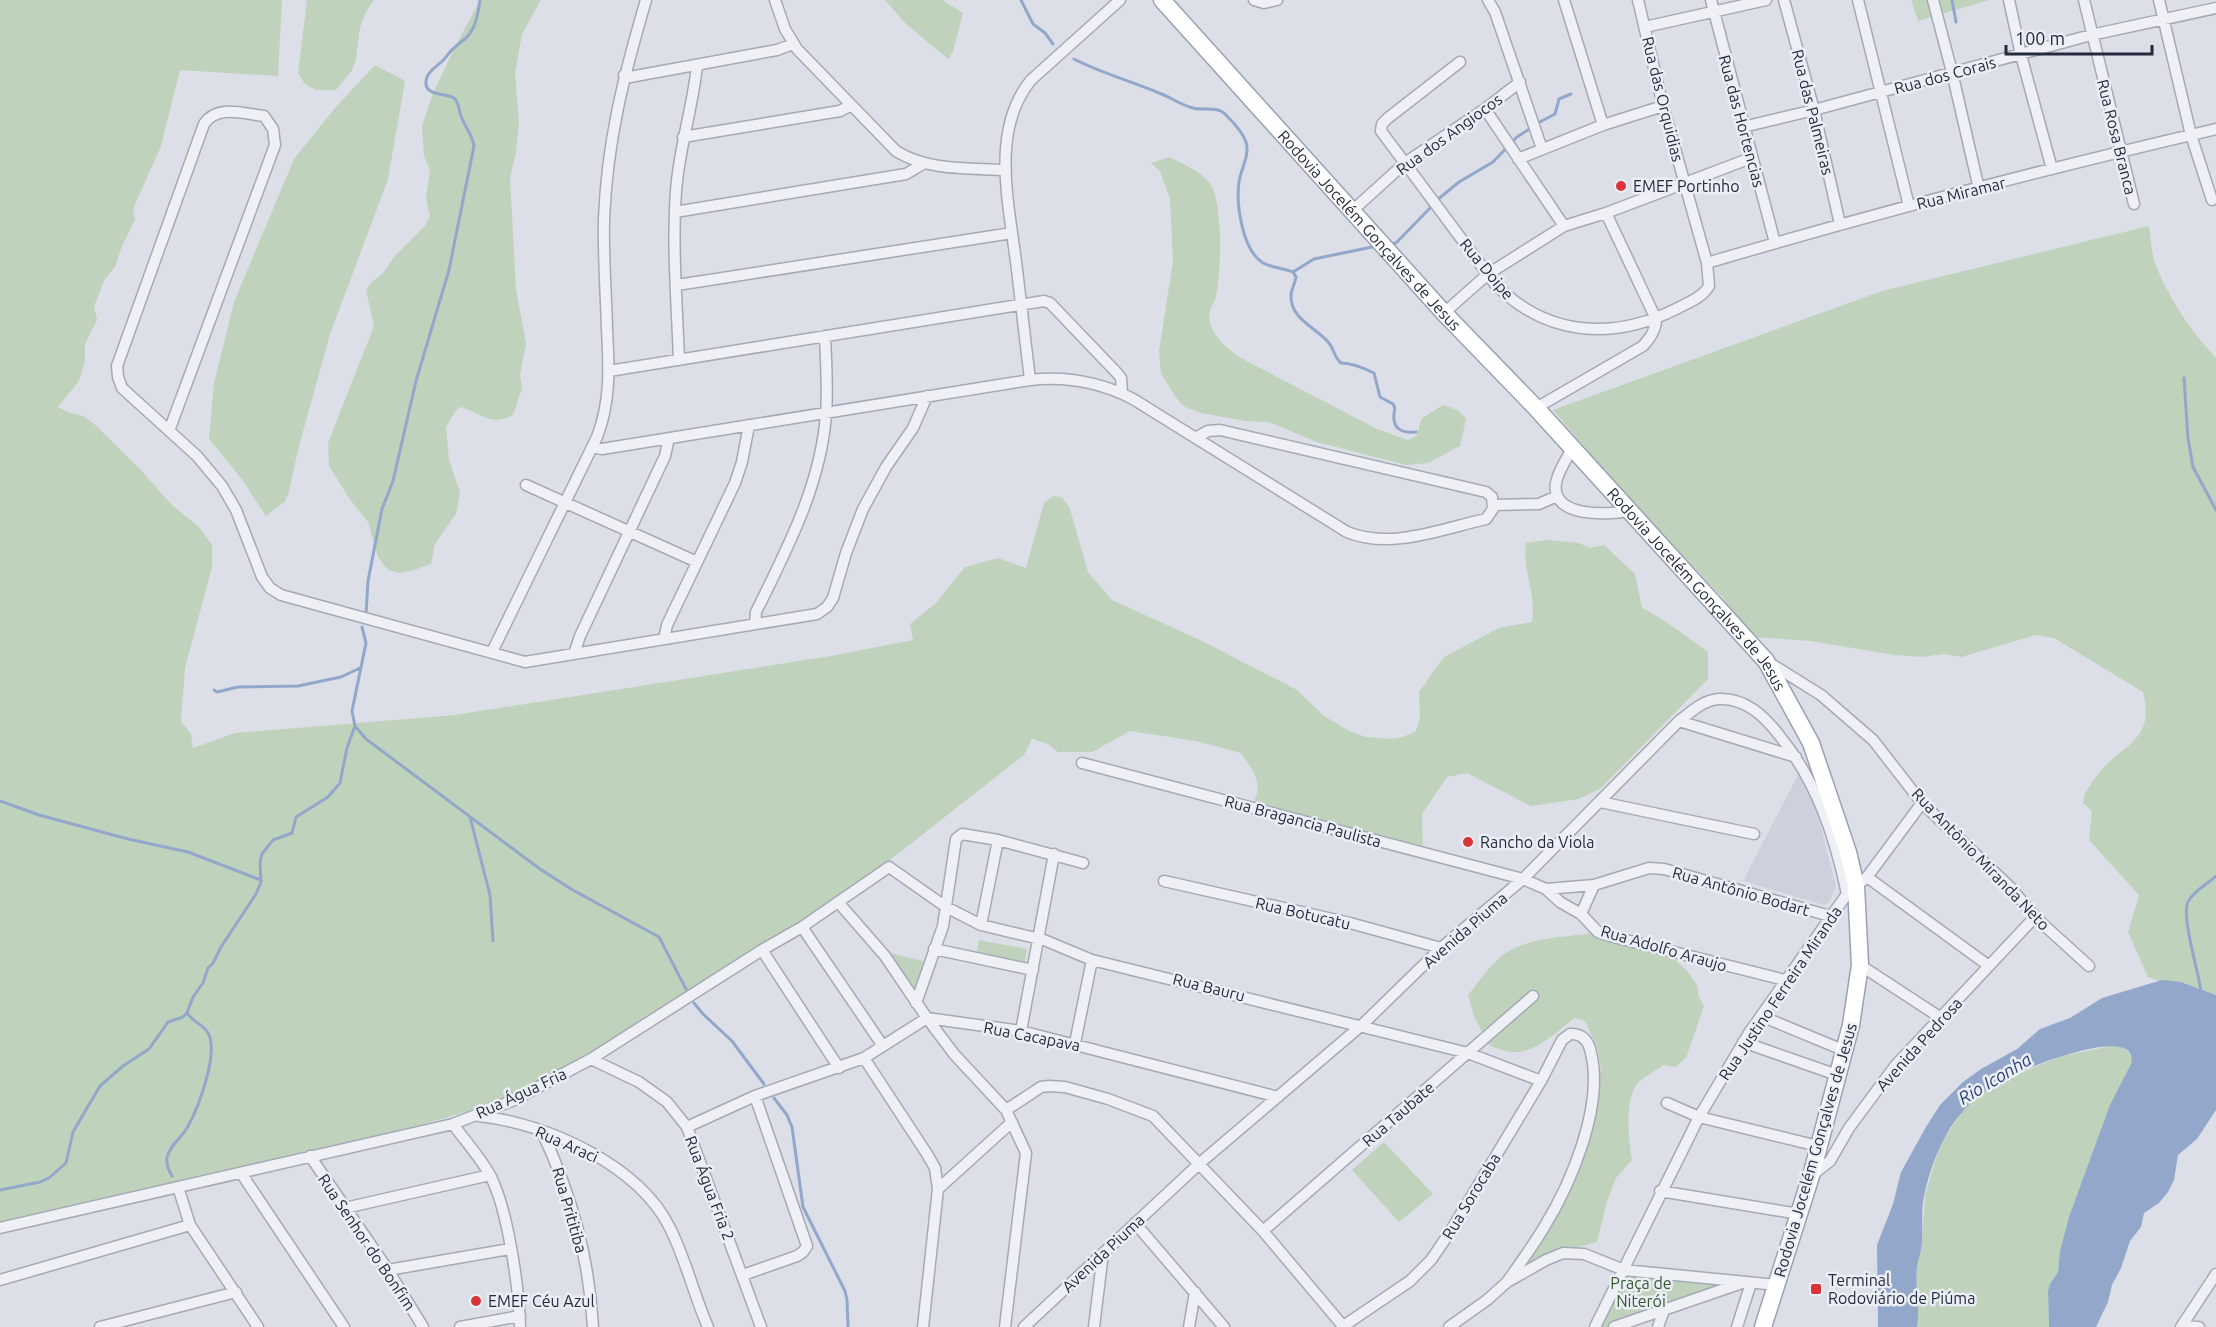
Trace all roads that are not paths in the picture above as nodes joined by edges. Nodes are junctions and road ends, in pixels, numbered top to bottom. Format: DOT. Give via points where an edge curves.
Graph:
graph roads {
  1 [pos="646,0"];
  2 [pos="776,0"];
  3 [pos="1120,0"];
  4 [pos="1162,0"];
  5 [pos="1254,0"];
  6 [pos="1277,0"];
  7 [pos="1488,0"];
  8 [pos="1564,0"];
  9 [pos="1638,0"];
  10 [pos="1711,0"];
  11 [pos="1766,0"];
  12 [pos="1784,0"];
  13 [pos="1858,0"];
  14 [pos="1933,0"];
  15 [pos="2009,0"];
  16 [pos="2084,0"];
  17 [pos="2159,0"];
  18 [pos="2216,8"];
  19 [pos="1714,13"];
  20 [pos="2163,21"];
  21 [pos="1645,27"];
  22 [pos="2091,35"];
  23 [pos="793,44"];
  24 [pos="2021,55"];
  25 [pos="1460,62"];
  26 [pos="697,64"];
  27 [pos="1952,72"];
  28 [pos="624,75"];
  29 [pos="1520,82"];
  30 [pos="1882,92"];
  31 [pos="851,105"];
  32 [pos="1663,106"];
  33 [pos="1485,109"];
  34 [pos="1814,110"];
  35 [pos="1604,125"];
  36 [pos="1743,127"];
  37 [pos="2216,129"];
  38 [pos="2191,135"];
  39 [pos="683,137"];
  40 [pos="1542,149"];
  41 [pos="2121,150"];
  42 [pos="1751,158"];
  43 [pos="1518,159"];
  44 [pos="1405,163"];
  45 [pos="923,164"];
  46 [pos="2052,169"];
  47 [pos="1005,171"];
  48 [pos="1685,184"];
  49 [pos="1979,189"];
  50 [pos="2212,200"];
  51 [pos="2134,204"];
  52 [pos="1909,206"];
  53 [pos="1352,211"];
  54 [pos="675,212"];
  55 [pos="1606,213"];
  56 [pos="1840,225"];
  57 [pos="1564,226"];
  58 [pos="1012,233"];
  59 [pos="1775,243"];
  60 [pos="1707,263"];
  61 [pos="1488,274"];
  62 [pos="676,285"];
  63 [pos="1698,298"];
  64 [pos="1021,304"];
  65 [pos="1444,313"];
  66 [pos="1656,319"];
  67 [pos="825,336"];
  68 [pos="679,360"];
  69 [pos="609,371"];
  70 [pos="1030,380"];
  71 [pos="1122,393"];
  72 [pos="927,396"];
  73 [pos="1536,408"];
  74 [pos="826,412"];
  75 [pos="749,425"];
  76 [pos="170,431"];
  77 [pos="1197,437"];
  78 [pos="669,438"];
  79 [pos="592,447"];
  80 [pos="1572,448"];
  81 [pos="526,485"];
  82 [pos="1557,496"];
  83 [pos="565,502"];
  84 [pos="1494,505"];
  85 [pos="1629,511"];
  86 [pos="629,531"];
  87 [pos="697,562"];
  88 [pos="755,624"];
  89 [pos="664,639"];
  90 [pos="492,652"];
  91 [pos="574,654"];
  92 [pos="1766,661"];
  93 [pos="1679,721"];
  94 [pos="1797,757"];
  95 [pos="1082,763"];
  96 [pos="1600,802"];
  97 [pos="1922,803"];
  98 [pos="1754,834"];
  99 [pos="998,840"];
  100 [pos="1053,854"];
  101 [pos="1083,863"];
  102 [pos="889,867"];
  103 [pos="1523,879"];
  104 [pos="1164,881"];
  105 [pos="1594,885"];
  106 [pos="1857,886"];
  107 [pos="1546,889"];
  108 [pos="838,902"];
  109 [pos="946,907"];
  110 [pos="1581,914"];
  111 [pos="1830,916"];
  112 [pos="2035,916"];
  113 [pos="981,925"];
  114 [pos="802,927"];
  115 [pos="1038,939"];
  116 [pos="1442,948"];
  117 [pos="934,949"];
  118 [pos="762,950"];
  119 [pos="1092,960"];
  120 [pos="1860,964"];
  121 [pos="1989,966"];
  122 [pos="2089,966"];
  123 [pos="1033,970"];
  124 [pos="1785,980"];
  125 [pos="1533,996"];
  126 [pos="916,1004"];
  127 [pos="1761,1016"];
  128 [pos="927,1018"];
  129 [pos="1941,1018"];
  130 [pos="1362,1025"];
  131 [pos="1021,1031"];
  132 [pos="1743,1042"];
  133 [pos="1075,1043"];
  134 [pos="883,1046"];
  135 [pos="1843,1050"];
  136 [pos="1468,1053"];
  137 [pos="864,1058"];
  138 [pos="591,1059"];
  139 [pos="839,1068"];
  140 [pos="1837,1075"];
  141 [pos="1541,1081"];
  142 [pos="755,1096"];
  143 [pos="1278,1097"];
  144 [pos="1666,1103"];
  145 [pos="1006,1110"];
  146 [pos="475,1116"];
  147 [pos="1699,1117"];
  148 [pos="1012,1122"];
  149 [pos="453,1124"];
  150 [pos="687,1127"];
  151 [pos="542,1132"];
  152 [pos="1818,1146"];
  153 [pos="310,1156"];
  154 [pos="1200,1163"];
  155 [pos="242,1173"];
  156 [pos="490,1175"];
  157 [pos="1811,1176"];
  158 [pos="178,1187"];
  159 [pos="938,1189"];
  160 [pos="1660,1191"];
  161 [pos="345,1208"];
  162 [pos="1799,1214"];
  163 [pos="1135,1223"];
  164 [pos="190,1225"];
  165 [pos="0,1228"];
  166 [pos="1263,1231"];
  167 [pos="510,1249"];
  168 [pos="1103,1253"];
  169 [pos="387,1270"];
  170 [pos="1624,1270"];
  171 [pos="2216,1274"];
  172 [pos="743,1275"];
  173 [pos="0,1280"];
  174 [pos="1507,1282"];
  175 [pos="1748,1282"];
  176 [pos="1778,1285"];
  177 [pos="236,1292"];
  178 [pos="1195,1292"];
  179 [pos="1664,1310"];
  180 [pos="520,1321"];
  181 [pos="1342,1326"];
  182 [pos="2182,1326"];
  183 [pos="100,1327"];
  184 [pos="258,1327"];
  185 [pos="344,1327"];
  186 [pos="423,1327"];
  187 [pos="460,1327"];
  188 [pos="593,1327"];
  189 [pos="708,1327"];
  190 [pos="761,1327"];
  191 [pos="923,1327"];
  192 [pos="1005,1327"];
  193 [pos="1024,1327"];
  194 [pos="1094,1327"];
  195 [pos="1189,1327"];
  196 [pos="1224,1327"];
  197 [pos="1449,1327"];
  198 [pos="1595,1327"];
  199 [pos="1614,1327"];
  200 [pos="1658,1327"];
  201 [pos="1737,1327"];
  202 [pos="1763,1327"];
  203 [pos="2199,1327"];
  1 -- 28 [label="street"];
  2 -- 23 [label="street"];
  3 -- 47 [label="street" via="1021,94 1011,119"];
  4 -- 53 [label="main road, Rodovia Jocelém Gonçalves de Jesus"];
  5 -- 6 [label="street"];
  7 -- 29 [label="street"];
  8 -- 35 [label="street"];
  9 -- 21 [label="street, Rua das Orquidias"];
  10 -- 19 [label="street, Rua das Hortencias"];
  11 -- 19 [label="street"];
  12 -- 34 [label="street, Rua das Palmeiras"];
  13 -- 30 [label="street"];
  14 -- 27 [label="street"];
  15 -- 24 [label="street"];
  16 -- 22 [label="street, Rua Rosa Branca"];
  17 -- 20 [label="street"];
  18 -- 20 [label="street, Rua dos Corais"];
  19 -- 21 [label="street"];
  19 -- 36 [label="street, Rua das Hortencias"];
  20 -- 22 [label="street, Rua dos Corais"];
  20 -- 38 [label="street"];
  21 -- 32 [label="street, Rua das Orquidias"];
  22 -- 24 [label="street, Rua dos Corais"];
  22 -- 41 [label="street, Rua Rosa Branca"];
  23 -- 26 [label="street"];
  23 -- 31 [label="street"];
  24 -- 27 [label="street, Rua dos Corais"];
  24 -- 46 [label="street"];
  25 -- 44 [label="street, Rua Doipe" via="1381,127"];
  26 -- 28 [label="street"];
  26 -- 39 [label="street"];
  27 -- 30 [label="street, Rua dos Corais"];
  27 -- 49 [label="street"];
  28 -- 69 [label="street" via="609,158 604,221"];
  29 -- 33 [label="street, Rua dos Angiocos"];
  29 -- 40 [label="street"];
  30 -- 34 [label="street, Rua dos Corais"];
  30 -- 52 [label="street"];
  31 -- 39 [label="street" via="840,111"];
  31 -- 45 [label="street" via="896,151"];
  32 -- 35 [label="street"];
  32 -- 48 [label="street, Rua das Orquidias"];
  33 -- 43 [label="street"];
  33 -- 44 [label="street, Rua dos Angiocos"];
  34 -- 36 [label="street, Rua dos Corais"];
  34 -- 56 [label="street, Rua das Palmeiras"];
  35 -- 40 [label="street"];
  36 -- 42 [label="street, Rua das Hortencias"];
  37 -- 38 [label="street, Rua Miramar"];
  38 -- 41 [label="street, Rua Miramar"];
  38 -- 50 [label="street"];
  39 -- 54 [label="street"];
  40 -- 43 [label="street"];
  41 -- 46 [label="street, Rua Miramar"];
  41 -- 51 [label="street, Rua Rosa Branca"];
  42 -- 48 [label="street"];
  42 -- 59 [label="street, Rua das Hortencias"];
  43 -- 57 [label="street"];
  44 -- 53 [label="street, Rua dos Angiocos"];
  44 -- 61 [label="street, Rua Doipe"];
  45 -- 47 [label="street"];
  45 -- 54 [label="street" via="906,174"];
  46 -- 49 [label="street, Rua Miramar"];
  47 -- 58 [label="street"];
  48 -- 55 [label="street"];
  48 -- 60 [label="street, Rua das Orquidias"];
  49 -- 52 [label="street, Rua Miramar"];
  52 -- 56 [label="street, Rua Miramar"];
  53 -- 65 [label="main road, Rodovia Jocelém Gonçalves de Jesus"];
  54 -- 62 [label="street"];
  55 -- 57 [label="street"];
  55 -- 66 [label="street"];
  56 -- 59 [label="street, Rua Miramar"];
  57 -- 61 [label="street"];
  58 -- 62 [label="street"];
  58 -- 64 [label="street"];
  59 -- 60 [label="street, Rua Miramar"];
  60 -- 63 [label="street, Rua das Orquidias" via="1709,286"];
  61 -- 65 [label="street"];
  61 -- 66 [label="street, Rua Doipe" via="1517,304 1556,324 1600,329"];
  62 -- 68 [label="street"];
  63 -- 66 [label="street, Rua Doipe"];
  64 -- 67 [label="street"];
  64 -- 70 [label="street"];
  64 -- 71 [label="street" via="1050,303 1121,378"];
  65 -- 73 [label="main road, Rodovia Jocelém Gonçalves de Jesus"];
  66 -- 73 [label="street" via="1650,339 1643,346"];
  67 -- 68 [label="street"];
  67 -- 74 [label="street"];
  68 -- 69 [label="street"];
  69 -- 79 [label="street" via="605,414"];
  70 -- 71 [label="street" via="1078,380"];
  70 -- 72 [label="street"];
  71 -- 77 [label="street"];
  72 -- 74 [label="street"];
  72 -- 88 [label="street" via="913,428 863,509 830,603 811,615"];
  73 -- 80 [label="main road, Rodovia Jocelém Gonçalves de Jesus"];
  74 -- 75 [label="street"];
  74 -- 88 [label="street" via="812,485 756,612"];
  75 -- 78 [label="street"];
  75 -- 87 [label="street" via="735,483"];
  76 -- 76 [label="street" via="122,388 117,366 204,124 221,112 264,116 273,129 274,150"];
  76 -- 90 [label="street" via="222,486 236,510 259,571 276,592"];
  77 -- 84 [label="street" via="1214,430 1232,433 1486,492"];
  77 -- 84 [label="street" via="1347,532 1364,538 1397,539 1486,519"];
  78 -- 79 [label="street" via="602,449"];
  78 -- 86 [label="street" via="665,456"];
  79 -- 83 [label="street"];
  80 -- 82 [label="street" via="1556,481"];
  80 -- 85 [label="main road, Rodovia Jocelém Gonçalves de Jesus"];
  81 -- 83 [label="street"];
  82 -- 84 [label="street" via="1539,504"];
  82 -- 85 [label="street" via="1574,510 1614,514"];
  83 -- 86 [label="street"];
  83 -- 90 [label="street"];
  85 -- 92 [label="main road, Rodovia Jocelém Gonçalves de Jesus"];
  86 -- 87 [label="street"];
  86 -- 91 [label="street"];
  87 -- 89 [label="street"];
  88 -- 89 [label="street"];
  89 -- 91 [label="street"];
  90 -- 91 [label="street" via="525,662"];
  92 -- 97 [label="street, Rua Antônio Miranda Neto" via="1848,717 1873,740"];
  92 -- 106 [label="main road, Rodovia Jocelém Gonçalves de Jesus" via="1811,743"];
  93 -- 94 [label="street"];
  93 -- 94 [label="street, Avenida Piuma" via="1700,705 1730,700 1757,711"];
  93 -- 96 [label="street, Avenida Piuma"];
  94 -- 106 [label="street, Avenida Piuma"];
  95 -- 103 [label="street, Rua Bragancia Paulista"];
  96 -- 98 [label="street"];
  96 -- 103 [label="street, Avenida Piuma"];
  97 -- 106 [label="street, Rua Justino Ferreira Miranda"];
  97 -- 112 [label="street, Rua Antônio Miranda Neto"];
  99 -- 100 [label="street"];
  99 -- 109 [label="street" via="962,834 956,839"];
  99 -- 113 [label="street"];
  100 -- 101 [label="street"];
  100 -- 115 [label="street"];
  102 -- 108 [label="street, Rua Água Fria"];
  102 -- 109 [label="street, Rua Bauru"];
  103 -- 107 [label="street, Rua Adolfo Araujo"];
  103 -- 116 [label="street, Avenida Piuma"];
  104 -- 116 [label="street, Rua Botucatu"];
  105 -- 107 [label="street, Rua Antônio Bodart"];
  105 -- 110 [label="street"];
  105 -- 111 [label="street, Rua Antônio Bodart" via="1649,868 1664,869"];
  106 -- 111 [label="street, Rua Justino Ferreira Miranda"];
  106 -- 120 [label="main road, Rodovia Jocelém Gonçalves de Jesus"];
  106 -- 121 [label="street"];
  107 -- 110 [label="street, Rua Adolfo Araujo"];
  108 -- 114 [label="street, Rua Água Fria"];
  108 -- 126 [label="street" via="885,956"];
  109 -- 113 [label="street, Rua Bauru"];
  109 -- 117 [label="street"];
  110 -- 124 [label="street, Rua Adolfo Araujo" via="1606,935"];
  111 -- 124 [label="street, Rua Justino Ferreira Miranda"];
  112 -- 121 [label="street, Avenida Pedrosa"];
  112 -- 122 [label="street, Rua Antônio Miranda Neto"];
  113 -- 115 [label="street, Rua Bauru"];
  114 -- 118 [label="street, Rua Água Fria"];
  114 -- 134 [label="street"];
  115 -- 119 [label="street, Rua Bauru"];
  115 -- 123 [label="street"];
  116 -- 130 [label="street, Avenida Piuma"];
  117 -- 123 [label="street"];
  117 -- 126 [label="street"];
  118 -- 138 [label="street, Rua Água Fria"];
  118 -- 139 [label="street"];
  119 -- 130 [label="street, Rua Bauru"];
  119 -- 133 [label="street"];
  120 -- 129 [label="street"];
  120 -- 135 [label="main road, Rodovia Jocelém Gonçalves de Jesus" via="1851,1025"];
  121 -- 129 [label="street, Avenida Pedrosa"];
  123 -- 131 [label="street"];
  124 -- 127 [label="street, Rua Justino Ferreira Miranda"];
  125 -- 136 [label="street, Rua Taubate"];
  126 -- 128 [label="street"];
  127 -- 132 [label="street, Rua Justino Ferreira Miranda"];
  127 -- 135 [label="street"];
  128 -- 131 [label="street, Rua Cacapava"];
  128 -- 134 [label="street"];
  128 -- 145 [label="street"];
  129 -- 157 [label="street, Avenida Pedrosa" via="1895,1066 1830,1161"];
  130 -- 136 [label="street, Rua Bauru"];
  130 -- 143 [label="street, Avenida Piuma"];
  131 -- 133 [label="street, Rua Cacapava"];
  132 -- 140 [label="street"];
  132 -- 147 [label="street, Rua Justino Ferreira Miranda"];
  133 -- 143 [label="street, Rua Cacapava"];
  134 -- 137 [label="street"];
  135 -- 140 [label="main road, Rodovia Jocelém Gonçalves de Jesus"];
  136 -- 141 [label="street, Rua Bauru"];
  136 -- 166 [label="street, Rua Taubate"];
  137 -- 139 [label="street"];
  137 -- 159 [label="street" via="935,1168"];
  138 -- 146 [label="street, Rua Água Fria"];
  138 -- 150 [label="street, Rua Água Fria 2" via="639,1082 667,1102"];
  139 -- 142 [label="street"];
  140 -- 152 [label="main road, Rodovia Jocelém Gonçalves de Jesus"];
  141 -- 174 [label="street, Rua Sorocaba" via="1567,1035 1579,1035 1589,1044 1594,1072 1584,1140 1544,1227"];
  141 -- 181 [label="street, Rua Sorocaba" via="1431,1260 1410,1281"];
  142 -- 150 [label="street"];
  142 -- 172 [label="street" via="807,1246 803,1252"];
  143 -- 154 [label="street, Avenida Piuma"];
  144 -- 147 [label="street"];
  145 -- 148 [label="street"];
  145 -- 154 [label="street" via="1041,1087 1065,1087 1153,1116"];
  146 -- 149 [label="street, Rua Água Fria"];
  146 -- 151 [label="street, Rua Araci"];
  147 -- 152 [label="street"];
  147 -- 160 [label="street, Rua Justino Ferreira Miranda"];
  148 -- 159 [label="street"];
  148 -- 192 [label="street" via="1026,1161"];
  149 -- 153 [label="street, Rua Água Fria"];
  149 -- 156 [label="street"];
  150 -- 172 [label="street, Rua Água Fria 2"];
  151 -- 188 [label="street, Rua Prititiba" via="562,1176 581,1236"];
  151 -- 189 [label="street, Rua Araci" via="592,1152 641,1189 674,1237"];
  152 -- 157 [label="main road, Rodovia Jocelém Gonçalves de Jesus"];
  153 -- 155 [label="street, Rua Água Fria"];
  153 -- 161 [label="street, Rua Senhor do Bonfim"];
  154 -- 163 [label="street, Avenida Piuma"];
  154 -- 166 [label="street"];
  155 -- 158 [label="street, Rua Água Fria"];
  155 -- 185 [label="street"];
  156 -- 161 [label="street"];
  156 -- 167 [label="street" via="499,1196"];
  157 -- 162 [label="main road, Rodovia Jocelém Gonçalves de Jesus"];
  158 -- 164 [label="street"];
  158 -- 165 [label="street, Rua Água Fria"];
  159 -- 191 [label="street"];
  160 -- 162 [label="street"];
  160 -- 170 [label="street, Rua Justino Ferreira Miranda"];
  161 -- 169 [label="street, Rua Senhor do Bonfim"];
  162 -- 176 [label="main road, Rodovia Jocelém Gonçalves de Jesus"];
  163 -- 168 [label="street, Avenida Piuma"];
  163 -- 178 [label="street"];
  164 -- 173 [label="street"];
  164 -- 177 [label="street"];
  166 -- 181 [label="street"];
  167 -- 169 [label="street"];
  167 -- 180 [label="street"];
  168 -- 193 [label="street, Avenida Piuma"];
  168 -- 194 [label="street"];
  169 -- 186 [label="street, Rua Senhor do Bonfim"];
  170 -- 174 [label="street" via="1584,1254 1563,1253"];
  170 -- 175 [label="street"];
  170 -- 198 [label="street, Rua Justino Ferreira Miranda"];
  171 -- 182 [label="street"];
  172 -- 190 [label="street, Rua Água Fria 2"];
  174 -- 197 [label="street"];
  175 -- 176 [label="street"];
  175 -- 179 [label="street"];
  175 -- 201 [label="street"];
  176 -- 202 [label="main road, Rodovia Jocelém Gonçalves de Jesus"];
  177 -- 183 [label="street"];
  177 -- 184 [label="street"];
  178 -- 195 [label="street"];
  178 -- 196 [label="street"];
  179 -- 199 [label="street"];
  179 -- 200 [label="street"];
  180 -- 187 [label="street"];
  182 -- 203 [label="street"];
}
